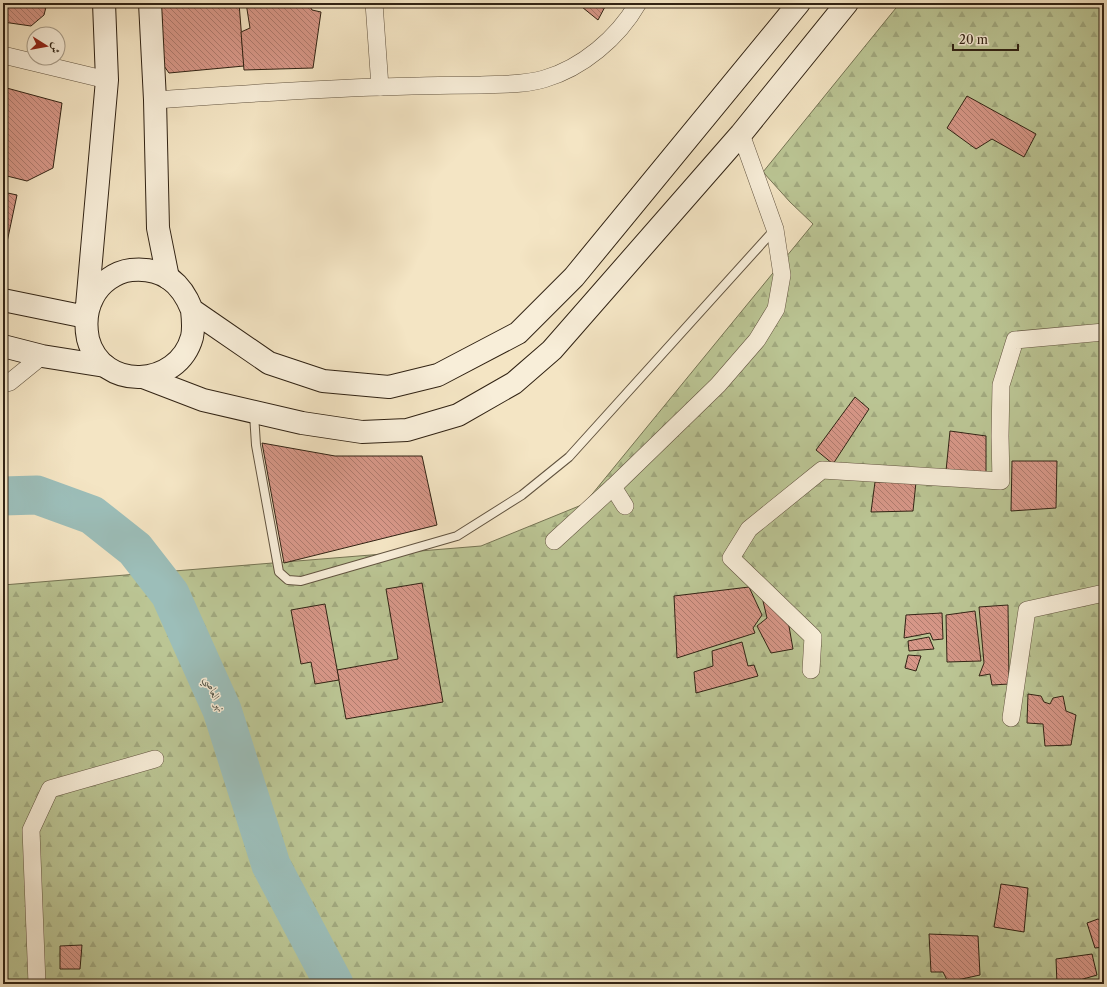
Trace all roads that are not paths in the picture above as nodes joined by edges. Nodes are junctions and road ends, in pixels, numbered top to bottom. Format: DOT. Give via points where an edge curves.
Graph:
graph roads {
  1 [pos="104,3"];
  2 [pos="150,3"];
  3 [pos="374,3"];
  4 [pos="638,3"];
  5 [pos="799,3"];
  6 [pos="847,3"];
  7 [pos="3,55"];
  8 [pos="106,80"];
  9 [pos="380,87"];
  10 [pos="155,100"];
  11 [pos="741,134"];
  12 [pos="775,229"];
  13 [pos="168,278"];
  14 [pos="3,300"];
  15 [pos="192,310"];
  16 [pos="86,317"];
  17 [pos="1104,332"];
  18 [pos="3,346"];
  19 [pos="42,356"];
  20 [pos="105,366"];
  21 [pos="143,377"];
  22 [pos="3,384"];
  23 [pos="253,411"];
  24 [pos="613,487"];
  25 [pos="625,506"];
  26 [pos="554,541"];
  27 [pos="1104,593"];
  28 [pos="810,670"];
  29 [pos="1011,718"];
  30 [pos="155,759"];
  31 [pos="37,984"];
  1 -- 8 [label="main road"];
  2 -- 10 [label="main road"];
  3 -- 9 [label="street"];
  4 -- 9 [label="street" via="611,38 596,51 563,72 543,80 520,84"];
  5 -- 15 [label="main road" via="574,277 518,333 438,375 389,387 323,381 269,362"];
  6 -- 11 [label="main road"];
  7 -- 8 [label="street"];
  8 -- 16 [label="main road"];
  9 -- 10 [label="street"];
  10 -- 13 [label="main road" via="158,228"];
  11 -- 12 [label="street"];
  11 -- 23 [label="main road" via="552,350 508,387 458,415 407,430 362,432 302,423"];
  12 -- 23 [label="lane" via="569,457 522,495 457,536 301,581 288,580 279,572 256,445"];
  12 -- 24 [label="street" via="782,275 776,309 757,340 718,385"];
  13 -- 15 [label="main road" via="179,286"];
  13 -- 16 [label="main road" via="156,272 143,270 129,270 116,274 96,292"];
  14 -- 16 [label="main road"];
  15 -- 21 [label="main road" via="192,336 179,360 157,375"];
  16 -- 20 [label="main road" via="86,331 90,344"];
  17 -- 28 [label="street" via="1015,340 1001,385 1001,481 822,470 750,529 731,558 813,637"];
  18 -- 19 [label="main road"];
  19 -- 20 [label="main road"];
  19 -- 22 [label="street" via="10,382"];
  20 -- 21 [label="main road" via="130,377"];
  21 -- 23 [label="main road" via="203,400"];
  24 -- 25 [label="street"];
  24 -- 26 [label="street"];
  27 -- 29 [label="street" via="1028,610"];
  30 -- 31 [label="street" via="50,790 31,830"];
}
